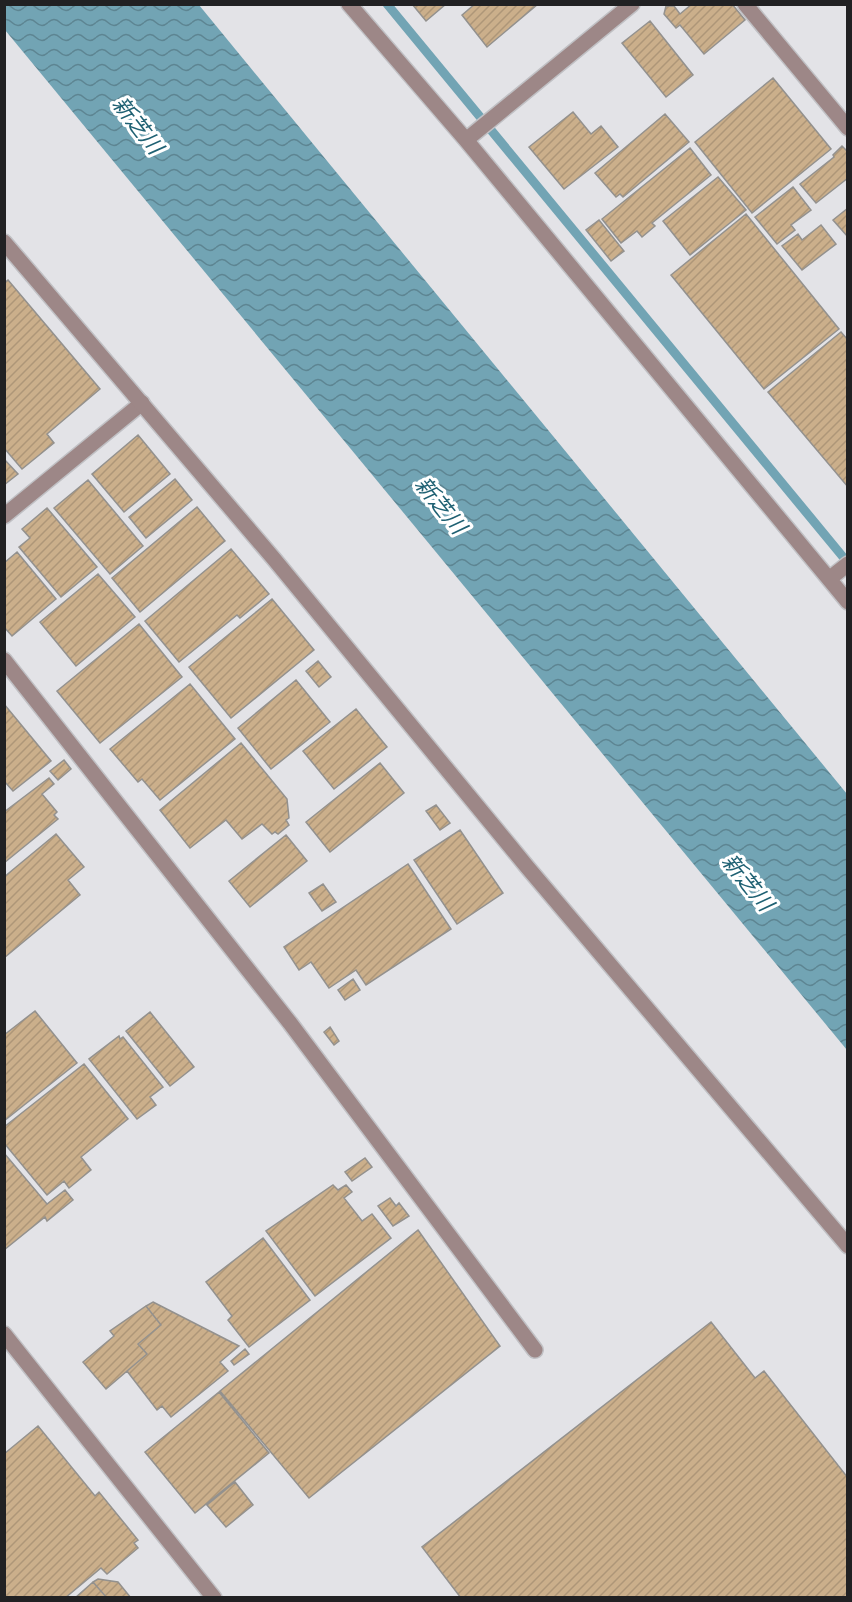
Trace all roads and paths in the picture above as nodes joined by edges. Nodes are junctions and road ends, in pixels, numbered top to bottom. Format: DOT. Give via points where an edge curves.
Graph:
graph roads {
  1 [pos="350,4"];
  2 [pos="632,4"];
  3 [pos="746,4"];
  4 [pos="848,128"];
  5 [pos="466,140"];
  6 [pos="4,242"];
  7 [pos="142,403"];
  8 [pos="4,516"];
  9 [pos="848,564"];
  10 [pos="829,579"];
  11 [pos="848,602"];
  12 [pos="4,660"];
  13 [pos="848,1246"];
  14 [pos="4,1334"];
  15 [pos="535,1350"];
  16 [pos="214,1598"];
  1 -- 5 [label="street"];
  2 -- 5 [label="street"];
  3 -- 4 [label="street"];
  5 -- 10 [label="street"];
  6 -- 7 [label="street"];
  7 -- 8 [label="street"];
  7 -- 13 [label="street"];
  9 -- 10 [label="street"];
  10 -- 11 [label="street"];
  12 -- 15 [label="street" via="290,1023"];
  14 -- 16 [label="street"];
}
